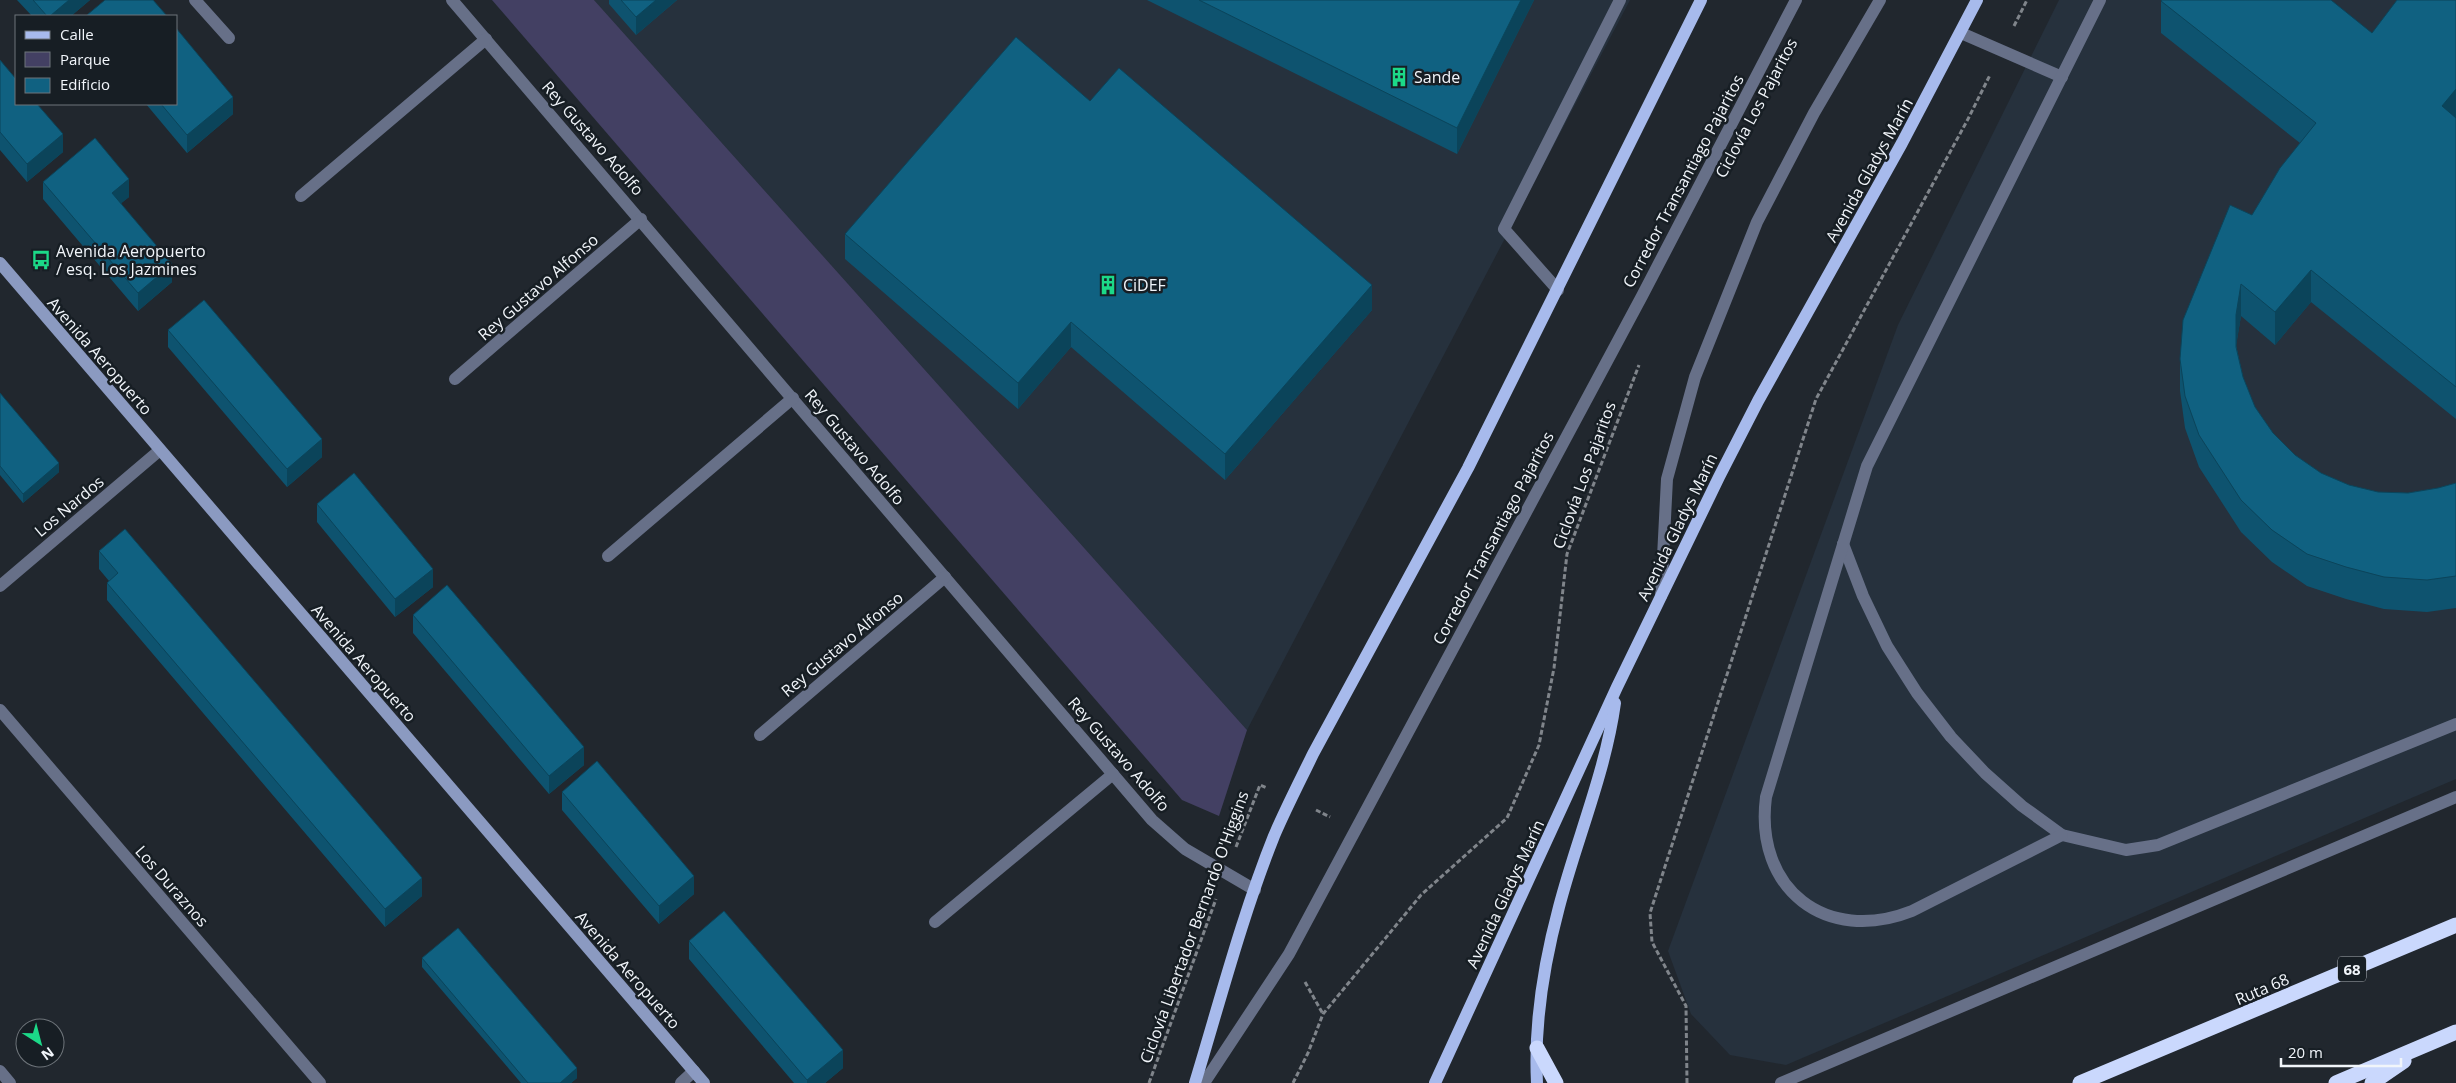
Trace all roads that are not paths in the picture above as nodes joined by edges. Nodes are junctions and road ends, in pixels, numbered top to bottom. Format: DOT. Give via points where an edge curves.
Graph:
graph roads {
  1 [pos="195,0"];
  2 [pos="452,0"];
  3 [pos="1620,0"];
  4 [pos="1701,0"];
  5 [pos="1796,0"];
  6 [pos="1880,0"];
  7 [pos="1977,0"];
  8 [pos="2100,0"];
  9 [pos="1961,33"];
  10 [pos="229,38"];
  11 [pos="486,39"];
  12 [pos="2062,77"];
  13 [pos="301,196"];
  14 [pos="641,219"];
  15 [pos="0,263"];
  16 [pos="1558,290"];
  17 [pos="455,379"];
  18 [pos="793,398"];
  19 [pos="160,450"];
  20 [pos="1843,544"];
  21 [pos="608,556"];
  22 [pos="945,577"];
  23 [pos="0,586"];
  24 [pos="1661,596"];
  25 [pos="1618,687"];
  26 [pos="0,710"];
  27 [pos="2456,724"];
  28 [pos="760,735"];
  29 [pos="1113,774"];
  30 [pos="2456,797"];
  31 [pos="2062,835"];
  32 [pos="1255,890"];
  33 [pos="935,922"];
  34 [pos="2456,925"];
  35 [pos="2456,1032"];
  36 [pos="2430,1043"];
  37 [pos="1537,1048"];
  38 [pos="0,1071"];
  39 [pos="694,1072"];
  40 [pos="10,1083"];
  41 [pos="320,1083"];
  42 [pos="681,1083"];
  43 [pos="704,1083"];
  44 [pos="1195,1083"];
  45 [pos="1204,1083"];
  46 [pos="1435,1083"];
  47 [pos="1537,1083"];
  48 [pos="1556,1083"];
  49 [pos="1781,1083"];
  50 [pos="2080,1083"];
  51 [pos="2336,1083"];
  52 [pos="2372,1083"];
  1 -- 10 [label="street"];
  2 -- 11 [label="street, Rey Gustavo Adolfo"];
  3 -- 16 [label="street" via="1504,229"];
  4 -- 16 [label="main road"];
  5 -- 45 [label="street, Corredor Transantiago Pajaritos" via="1642,296 1289,954"];
  6 -- 24 [label="street" via="1814,113 1757,222 1695,377 1667,478"];
  7 -- 9 [label="main road, Avenida Gladys Marín"];
  8 -- 12 [label="street"];
  9 -- 12 [label="street"];
  9 -- 24 [label="main road, Avenida Gladys Marín" via="1758,401"];
  11 -- 13 [label="street"];
  11 -- 14 [label="street, Rey Gustavo Adolfo"];
  12 -- 20 [label="street" via="1867,466"];
  14 -- 17 [label="street, Rey Gustavo Alfonso"];
  14 -- 18 [label="street, Rey Gustavo Adolfo"];
  15 -- 19 [label="street, Avenida Aeropuerto"];
  16 -- 32 [label="main road" via="1468,468 1313,754 1274,836"];
  18 -- 21 [label="street"];
  18 -- 22 [label="street, Rey Gustavo Adolfo"];
  19 -- 23 [label="street, Los Nardos"];
  19 -- 39 [label="street, Avenida Aeropuerto"];
  20 -- 31 [label="street" via="1887,646 1950,737 1984,774"];
  20 -- 31 [label="street" via="1766,797 1765,842 1784,883 1820,912 1843,920 1890,920"];
  22 -- 28 [label="street, Rey Gustavo Alfonso"];
  22 -- 29 [label="street, Rey Gustavo Adolfo"];
  24 -- 25 [label="main road, Avenida Gladys Marín"];
  25 -- 37 [label="main road" via="1607,750 1559,907 1548,958"];
  25 -- 46 [label="main road, Avenida Gladys Marín"];
  26 -- 41 [label="street, Los Duraznos"];
  27 -- 31 [label="street" via="2158,846 2126,850"];
  29 -- 32 [label="street, Rey Gustavo Adolfo" via="1185,849"];
  29 -- 33 [label="street"];
  30 -- 49 [label="street"];
  32 -- 44 [label="main road"];
  34 -- 50 [label="highway, Ruta 68 / 68"];
  35 -- 36 [label="highway"];
  36 -- 51 [label="highway"];
  36 -- 52 [label="highway"];
  37 -- 47 [label="main road"];
  37 -- 48 [label="highway"];
  38 -- 40 [label="street"];
  39 -- 42 [label="street"];
  39 -- 43 [label="street, Avenida Aeropuerto"];
}
